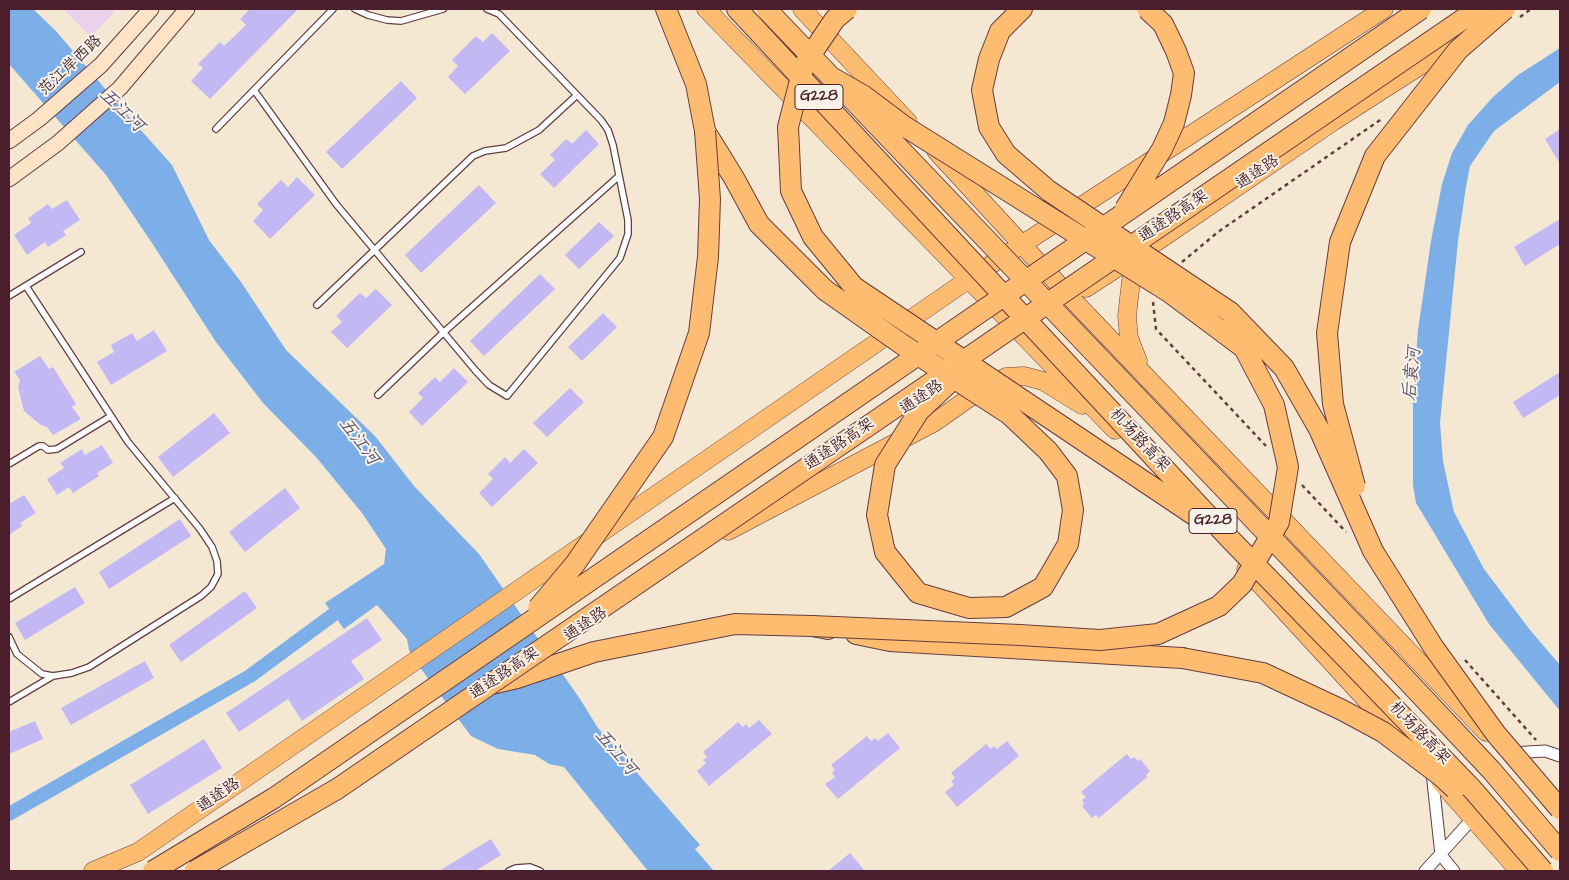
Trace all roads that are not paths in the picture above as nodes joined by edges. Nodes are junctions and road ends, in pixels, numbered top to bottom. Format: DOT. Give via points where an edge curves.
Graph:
graph roads {
  1 [pos="151,9"];
  2 [pos="187,9"];
  3 [pos="333,9"];
  4 [pos="355,9"];
  5 [pos="443,9"];
  6 [pos="487,9"];
  7 [pos="666,9"];
  8 [pos="706,9"];
  9 [pos="737,9"];
  10 [pos="766,9"];
  11 [pos="802,9"];
  12 [pos="848,9"];
  13 [pos="1022,9"];
  14 [pos="1147,9"];
  15 [pos="1384,9"];
  16 [pos="1421,9"];
  17 [pos="1478,9"];
  18 [pos="1505,9"];
  19 [pos="1510,9"];
  20 [pos="831,77"];
  21 [pos="254,90"];
  22 [pos="577,95"];
  23 [pos="216,129"];
  24 [pos="705,131"];
  25 [pos="9,141"];
  26 [pos="619,176"];
  27 [pos="9,179"];
  28 [pos="1121,215"];
  29 [pos="1023,244"];
  30 [pos="1146,249"];
  31 [pos="375,251"];
  32 [pos="81,252"];
  33 [pos="969,279"];
  34 [pos="26,286"];
  35 [pos="9,296"];
  36 [pos="1071,298"];
  37 [pos="317,305"];
  38 [pos="444,332"];
  39 [pos="1021,332"];
  40 [pos="993,340"];
  41 [pos="1142,370"];
  42 [pos="378,395"];
  43 [pos="111,416"];
  44 [pos="1104,418"];
  45 [pos="9,464"];
  46 [pos="175,498"];
  47 [pos="721,534"];
  48 [pos="1228,537"];
  49 [pos="1373,551"];
  50 [pos="9,599"];
  51 [pos="812,626"];
  52 [pos="522,628"];
  53 [pos="9,637"];
  54 [pos="53,676"];
  55 [pos="496,683"];
  56 [pos="9,702"];
  57 [pos="1506,753"];
  58 [pos="1560,756"];
  59 [pos="1432,772"];
  60 [pos="1560,809"];
  61 [pos="1560,816"];
  62 [pos="1473,818"];
  63 [pos="1560,851"];
  64 [pos="1441,855"];
  65 [pos="93,871"];
  66 [pos="152,871"];
  67 [pos="195,871"];
  68 [pos="210,871"];
  69 [pos="509,871"];
  70 [pos="540,871"];
  71 [pos="1425,871"];
  72 [pos="1454,871"];
  73 [pos="1519,871"];
  74 [pos="1542,871"];
  1 -- 25 [label="street, 范江岸西路" via="101,65 40,119"];
  2 -- 27 [label="street" via="120,88 58,143"];
  3 -- 21 [label="lane"];
  4 -- 5 [label="lane" via="387,20 401,21"];
  6 -- 22 [label="lane" via="499,14"];
  7 -- 24 [label="highway" via="696,84"];
  8 -- 33 [label="main road"];
  9 -- 48 [label="highway, 机场路高架 / G228, bridge"];
  10 -- 20 [label="highway, 机场路高架 / G228, bridge"];
  11 -- 29 [label="main road"];
  12 -- 48 [label="highway, bridge" via="835,19 804,65 788,128 791,191 813,237 854,288"];
  13 -- 49 [label="highway, bridge" via="1000,31 982,90 989,127 1006,154 1049,192 1230,312 1284,368 1319,429"];
  14 -- 28 [label="highway, bridge" via="1163,24 1184,73 1174,122 1162,149"];
  15 -- 29 [label="main road, 通途路"];
  16 -- 28 [label="highway, 通途路高架, bridge"];
  17 -- 40 [label="highway, 通途路高架, bridge"];
  18 -- 49 [label="highway, bridge" via="1458,50 1375,156 1340,242 1327,333 1333,404"];
  19 -- 30 [label="main road, 通途路" via="1334,121"];
  20 -- 51 [label="highway, bridge" via="1169,292 1244,348 1274,405 1288,467 1279,522 1242,584 1219,606 1158,634 1100,640"];
  20 -- 63 [label="highway, 机场路高架 / G228, bridge" via="1376,647 1492,771"];
  21 -- 23 [label="lane"];
  21 -- 31 [label="lane" via="336,204"];
  22 -- 26 [label="lane" via="608,130"];
  22 -- 31 [label="lane" via="539,130 506,148 472,156"];
  24 -- 40 [label="highway, bridge" via="759,224 825,290 903,345 912,350 952,377 960,382 993,404 1009,414 1048,451 1067,476 1073,510 1068,544 1043,587 1006,607 969,608 918,593 885,552 877,515 885,465 919,411 953,379 959,373 966,366"];
  24 -- 52 [label="highway, bridge" via="710,199 708,257 699,333 663,436 575,564"];
  26 -- 38 [label="lane"];
  26 -- 38 [label="lane" via="628,220 628,234 620,258 507,396 489,385"];
  28 -- 52 [label="highway, 通途路高架, bridge"];
  29 -- 33 [label="main road, 通途路"];
  29 -- 36 [label="main road"];
  30 -- 36 [label="main road, 通途路"];
  30 -- 41 [label="main road" via="1131,281 1127,316 1129,338"];
  31 -- 37 [label="lane"];
  31 -- 38 [label="lane"];
  32 -- 34 [label="lane"];
  33 -- 39 [label="main road"];
  33 -- 65 [label="main road, 通途路" via="138,852"];
  34 -- 35 [label="lane"];
  34 -- 43 [label="lane"];
  36 -- 39 [label="main road, 通途路"];
  36 -- 41 [label="main road"];
  38 -- 42 [label="lane"];
  39 -- 44 [label="main road"];
  39 -- 47 [label="main road, 通途路"];
  40 -- 55 [label="highway, 通途路高架, bridge"];
  41 -- 57 [label="main road"];
  43 -- 45 [label="lane" via="57,449 48,450 40,446"];
  43 -- 46 [label="lane" via="128,442"];
  44 -- 47 [label="main road" via="1043,380 1006,377 935,422"];
  44 -- 59 [label="main road"];
  46 -- 50 [label="lane"];
  46 -- 54 [label="lane" via="212,547 218,574 211,587 89,667 72,674"];
  47 -- 55 [label="main road, 通途路"];
  48 -- 74 [label="highway, 机场路高架 / G228, bridge" via="1466,783"];
  49 -- 60 [label="highway, bridge" via="1434,648 1490,727"];
  51 -- 55 [label="highway" via="736,624 594,652"];
  51 -- 74 [label="highway, bridge" via="890,640 1182,658 1263,673 1383,732 1441,776"];
  52 -- 66 [label="highway, 通途路高架, bridge" via="274,798"];
  53 -- 54 [label="lane" via="17,654 28,664 42,674"];
  54 -- 56 [label="lane"];
  55 -- 67 [label="highway, 通途路高架, bridge" via="337,789"];
  55 -- 68 [label="main road, 通途路"];
  57 -- 58 [label="street" via="1545,751"];
  57 -- 61 [label="main road"];
  59 -- 62 [label="main road"];
  59 -- 64 [label="street"];
  62 -- 64 [label="street"];
  62 -- 73 [label="main road"];
  64 -- 71 [label="street"];
  64 -- 72 [label="street"];
  69 -- 70 [label="lane" via="530,867"];
}
